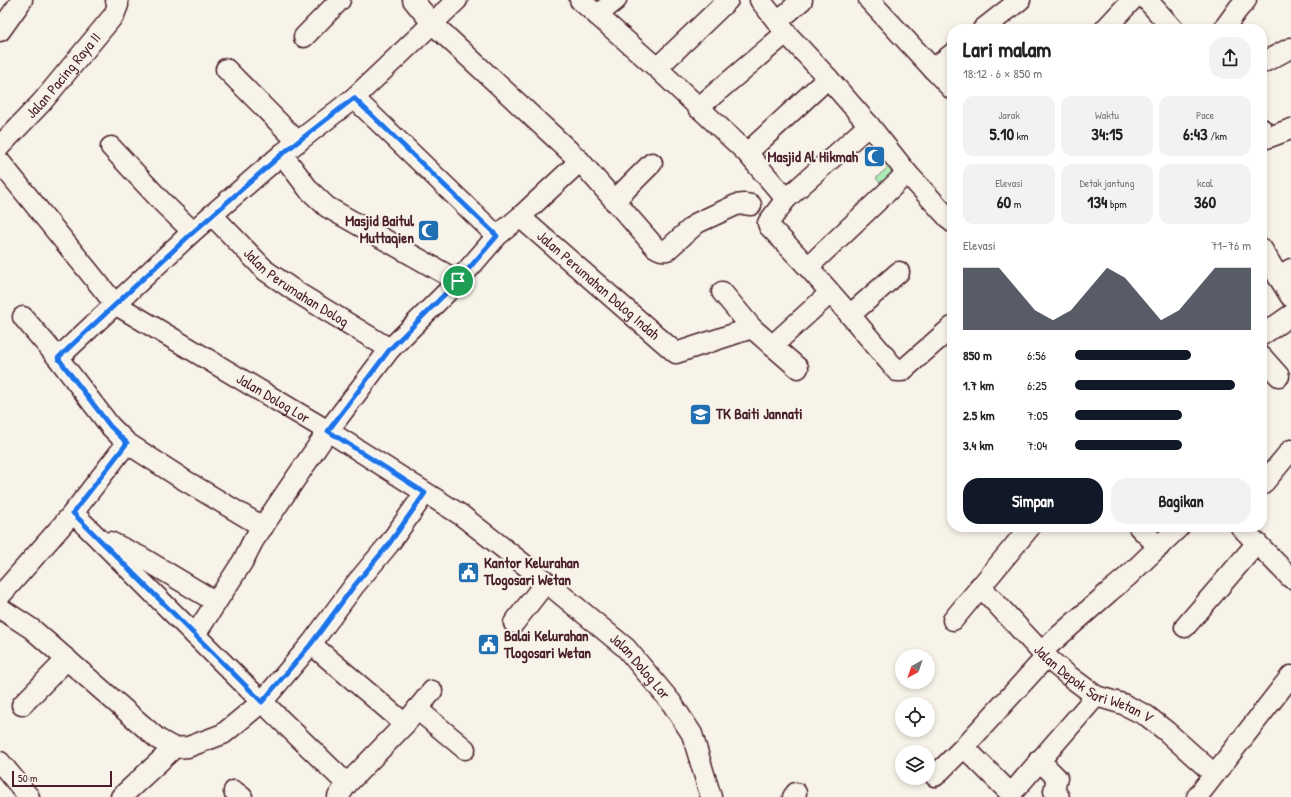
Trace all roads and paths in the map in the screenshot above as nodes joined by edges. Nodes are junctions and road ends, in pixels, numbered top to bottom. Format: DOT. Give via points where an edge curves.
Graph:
graph roads {
  1 [pos="22,0"];
  2 [pos="116,0"];
  3 [pos="340,0"];
  4 [pos="414,0"];
  5 [pos="457,0"];
  6 [pos="580,0"];
  7 [pos="616,0"];
  8 [pos="728,0"];
  9 [pos="760,0"];
  10 [pos="802,0"];
  11 [pos="1020,0"];
  12 [pos="1147,0"];
  13 [pos="1246,0"];
  14 [pos="870,1"];
  15 [pos="1121,4"];
  16 [pos="597,15"];
  17 [pos="432,22"];
  18 [pos="989,24"];
  19 [pos="1109,24"];
  20 [pos="1169,24"];
  21 [pos="1226,24"];
  22 [pos="782,27"];
  23 [pos="0,31"];
  24 [pos="304,37"];
  25 [pos="1291,48"];
  26 [pos="947,58"];
  27 [pos="1267,60"];
  28 [pos="657,68"];
  29 [pos="226,69"];
  30 [pos="933,70"];
  31 [pos="828,78"];
  32 [pos="947,84"];
  33 [pos="354,98"];
  34 [pos="698,108"];
  35 [pos="869,125"];
  36 [pos="1291,129"];
  37 [pos="1267,135"];
  38 [pos="298,142"];
  39 [pos="0,146"];
  40 [pos="111,147"];
  41 [pos="747,153"];
  42 [pos="282,154"];
  43 [pos="580,161"];
  44 [pos="0,162"];
  45 [pos="652,163"];
  46 [pos="907,173"];
  47 [pos="786,199"];
  48 [pos="614,201"];
  49 [pos="751,205"];
  50 [pos="212,215"];
  51 [pos="520,217"];
  52 [pos="947,217"];
  53 [pos="191,234"];
  54 [pos="497,236"];
  55 [pos="1267,254"];
  56 [pos="808,267"];
  57 [pos="899,272"];
  58 [pos="1285,274"];
  59 [pos="458,281"];
  60 [pos="722,292"];
  61 [pos="830,293"];
  62 [pos="1291,297"];
  63 [pos="115,304"];
  64 [pos="850,315"];
  65 [pos="1291,315"];
  66 [pos="23,317"];
  67 [pos="752,328"];
  68 [pos="947,331"];
  69 [pos="1267,331"];
  70 [pos="772,346"];
  71 [pos="390,349"];
  72 [pos="58,358"];
  73 [pos="1267,363"];
  74 [pos="798,368"];
  75 [pos="1279,376"];
  76 [pos="328,431"];
  77 [pos="127,443"];
  78 [pos="1291,450"];
  79 [pos="1267,479"];
  80 [pos="425,493"];
  81 [pos="73,513"];
  82 [pos="263,527"];
  83 [pos="1026,532"];
  84 [pos="1144,532"];
  85 [pos="1174,532"];
  86 [pos="1246,532"];
  87 [pos="95,535"];
  88 [pos="1257,543"];
  89 [pos="1159,546"];
  90 [pos="1291,578"];
  91 [pos="546,582"];
  92 [pos="980,586"];
  93 [pos="0,596"];
  94 [pos="216,602"];
  95 [pos="0,608"];
  96 [pos="953,620"];
  97 [pos="514,623"];
  98 [pos="1185,627"];
  99 [pos="195,635"];
  100 [pos="311,644"];
  101 [pos="1044,654"];
  102 [pos="67,659"];
  103 [pos="1291,676"];
  104 [pos="432,691"];
  105 [pos="1096,696"];
  106 [pos="262,702"];
  107 [pos="22,704"];
  108 [pos="411,717"];
  109 [pos="964,747"];
  110 [pos="174,748"];
  111 [pos="465,749"];
  112 [pos="1039,760"];
  113 [pos="0,762"];
  114 [pos="1214,774"];
  115 [pos="935,776"];
  116 [pos="343,790"];
  117 [pos="1009,795"];
  118 [pos="29,797"];
  119 [pos="120,797"];
  120 [pos="711,797"];
  121 [pos="1059,797"];
  122 [pos="1197,797"];
  1 -- 23 [label="street"];
  2 -- 39 [label="street, Jalan Pacing Raya II" via="118,5 114,15 42,102"];
  3 -- 24 [label="street"];
  4 -- 17 [label="street"];
  5 -- 17 [label="street"];
  6 -- 16 [label="street"];
  7 -- 16 [label="street"];
  8 -- 28 [label="street"];
  9 -- 22 [label="street"];
  10 -- 22 [label="street"];
  11 -- 18 [label="street"];
  12 -- 20 [label="street"];
  13 -- 21 [label="street"];
  14 -- 30 [label="street"];
  15 -- 19 [label="street"];
  16 -- 28 [label="street"];
  17 -- 33 [label="street"];
  17 -- 43 [label="street"];
  22 -- 31 [label="street"];
  22 -- 34 [label="street"];
  25 -- 27 [label="street"];
  26 -- 30 [label="street"];
  28 -- 34 [label="street"];
  29 -- 38 [label="street"];
  30 -- 32 [label="street"];
  31 -- 35 [label="street"];
  31 -- 41 [label="street"];
  33 -- 38 [label="street"];
  33 -- 54 [label="street"];
  34 -- 41 [label="street"];
  35 -- 46 [label="street"];
  35 -- 47 [label="street"];
  36 -- 37 [label="street"];
  38 -- 42 [label="street"];
  40 -- 53 [label="street" via="190,229"];
  41 -- 47 [label="street"];
  42 -- 50 [label="street"];
  42 -- 59 [label="street" via="309,190 327,207"];
  43 -- 48 [label="street"];
  43 -- 51 [label="street"];
  44 -- 63 [label="street, Jalan Dolog Lor"];
  45 -- 48 [label="street"];
  46 -- 52 [label="street"];
  46 -- 56 [label="street"];
  47 -- 56 [label="street" via="768,223"];
  48 -- 49 [label="street" via="655,247 664,251 697,223 736,205"];
  50 -- 53 [label="street"];
  50 -- 71 [label="street, Jalan Perumahan Dolog" via="266,271"];
  51 -- 54 [label="street"];
  51 -- 67 [label="street, Jalan Perumahan Dolog Indah" via="676,353"];
  53 -- 63 [label="street"];
  54 -- 59 [label="street"];
  55 -- 58 [label="street"];
  56 -- 61 [label="street"];
  57 -- 64 [label="street"];
  58 -- 62 [label="street"];
  59 -- 71 [label="street"];
  60 -- 67 [label="street"];
  61 -- 64 [label="street"];
  61 -- 70 [label="street"];
  63 -- 72 [label="street"];
  63 -- 76 [label="street, Jalan Dolog Lor"];
  64 -- 68 [label="street" via="900,371"];
  65 -- 69 [label="street"];
  66 -- 72 [label="street"];
  67 -- 70 [label="street"];
  70 -- 74 [label="street"];
  71 -- 76 [label="street"];
  72 -- 77 [label="street" via="110,426"];
  73 -- 75 [label="street"];
  76 -- 80 [label="street, Jalan Dolog Lor"];
  76 -- 82 [label="street"];
  77 -- 81 [label="street"];
  77 -- 82 [label="street"];
  78 -- 79 [label="street"];
  80 -- 91 [label="street, Jalan Dolog Lor" via="461,516"];
  80 -- 100 [label="street"];
  81 -- 87 [label="street"];
  81 -- 93 [label="street"];
  82 -- 94 [label="street"];
  83 -- 92 [label="street"];
  84 -- 89 [label="street"];
  85 -- 89 [label="street"];
  86 -- 88 [label="street"];
  87 -- 94 [label="street" via="141,557"];
  87 -- 99 [label="street"];
  88 -- 90 [label="street"];
  88 -- 98 [label="street"];
  89 -- 101 [label="street"];
  91 -- 97 [label="street"];
  91 -- 120 [label="street, Jalan Dolog Lor" via="626,648 671,702 692,734"];
  92 -- 96 [label="street"];
  92 -- 101 [label="street, Jalan Depok Sari Wetan V"];
  94 -- 99 [label="street"];
  95 -- 102 [label="street" via="32,629"];
  99 -- 106 [label="street"];
  100 -- 106 [label="street"];
  100 -- 108 [label="street"];
  101 -- 105 [label="street, Jalan Depok Sari Wetan V"];
  101 -- 109 [label="street"];
  102 -- 107 [label="street"];
  102 -- 110 [label="street" via="158,739"];
  103 -- 114 [label="street"];
  104 -- 108 [label="street"];
  105 -- 112 [label="street"];
  105 -- 114 [label="street, Jalan Depok Sari Wetan V" via="1123,704 1147,716"];
  106 -- 110 [label="street" via="223,734 188,747"];
  106 -- 116 [label="street"];
  108 -- 111 [label="street"];
  108 -- 116 [label="street"];
  109 -- 115 [label="street"];
  109 -- 117 [label="street"];
  110 -- 119 [label="street"];
  112 -- 117 [label="street"];
  112 -- 121 [label="street" via="1057,778 1054,791"];
  113 -- 118 [label="street"];
  114 -- 122 [label="street"];
}
